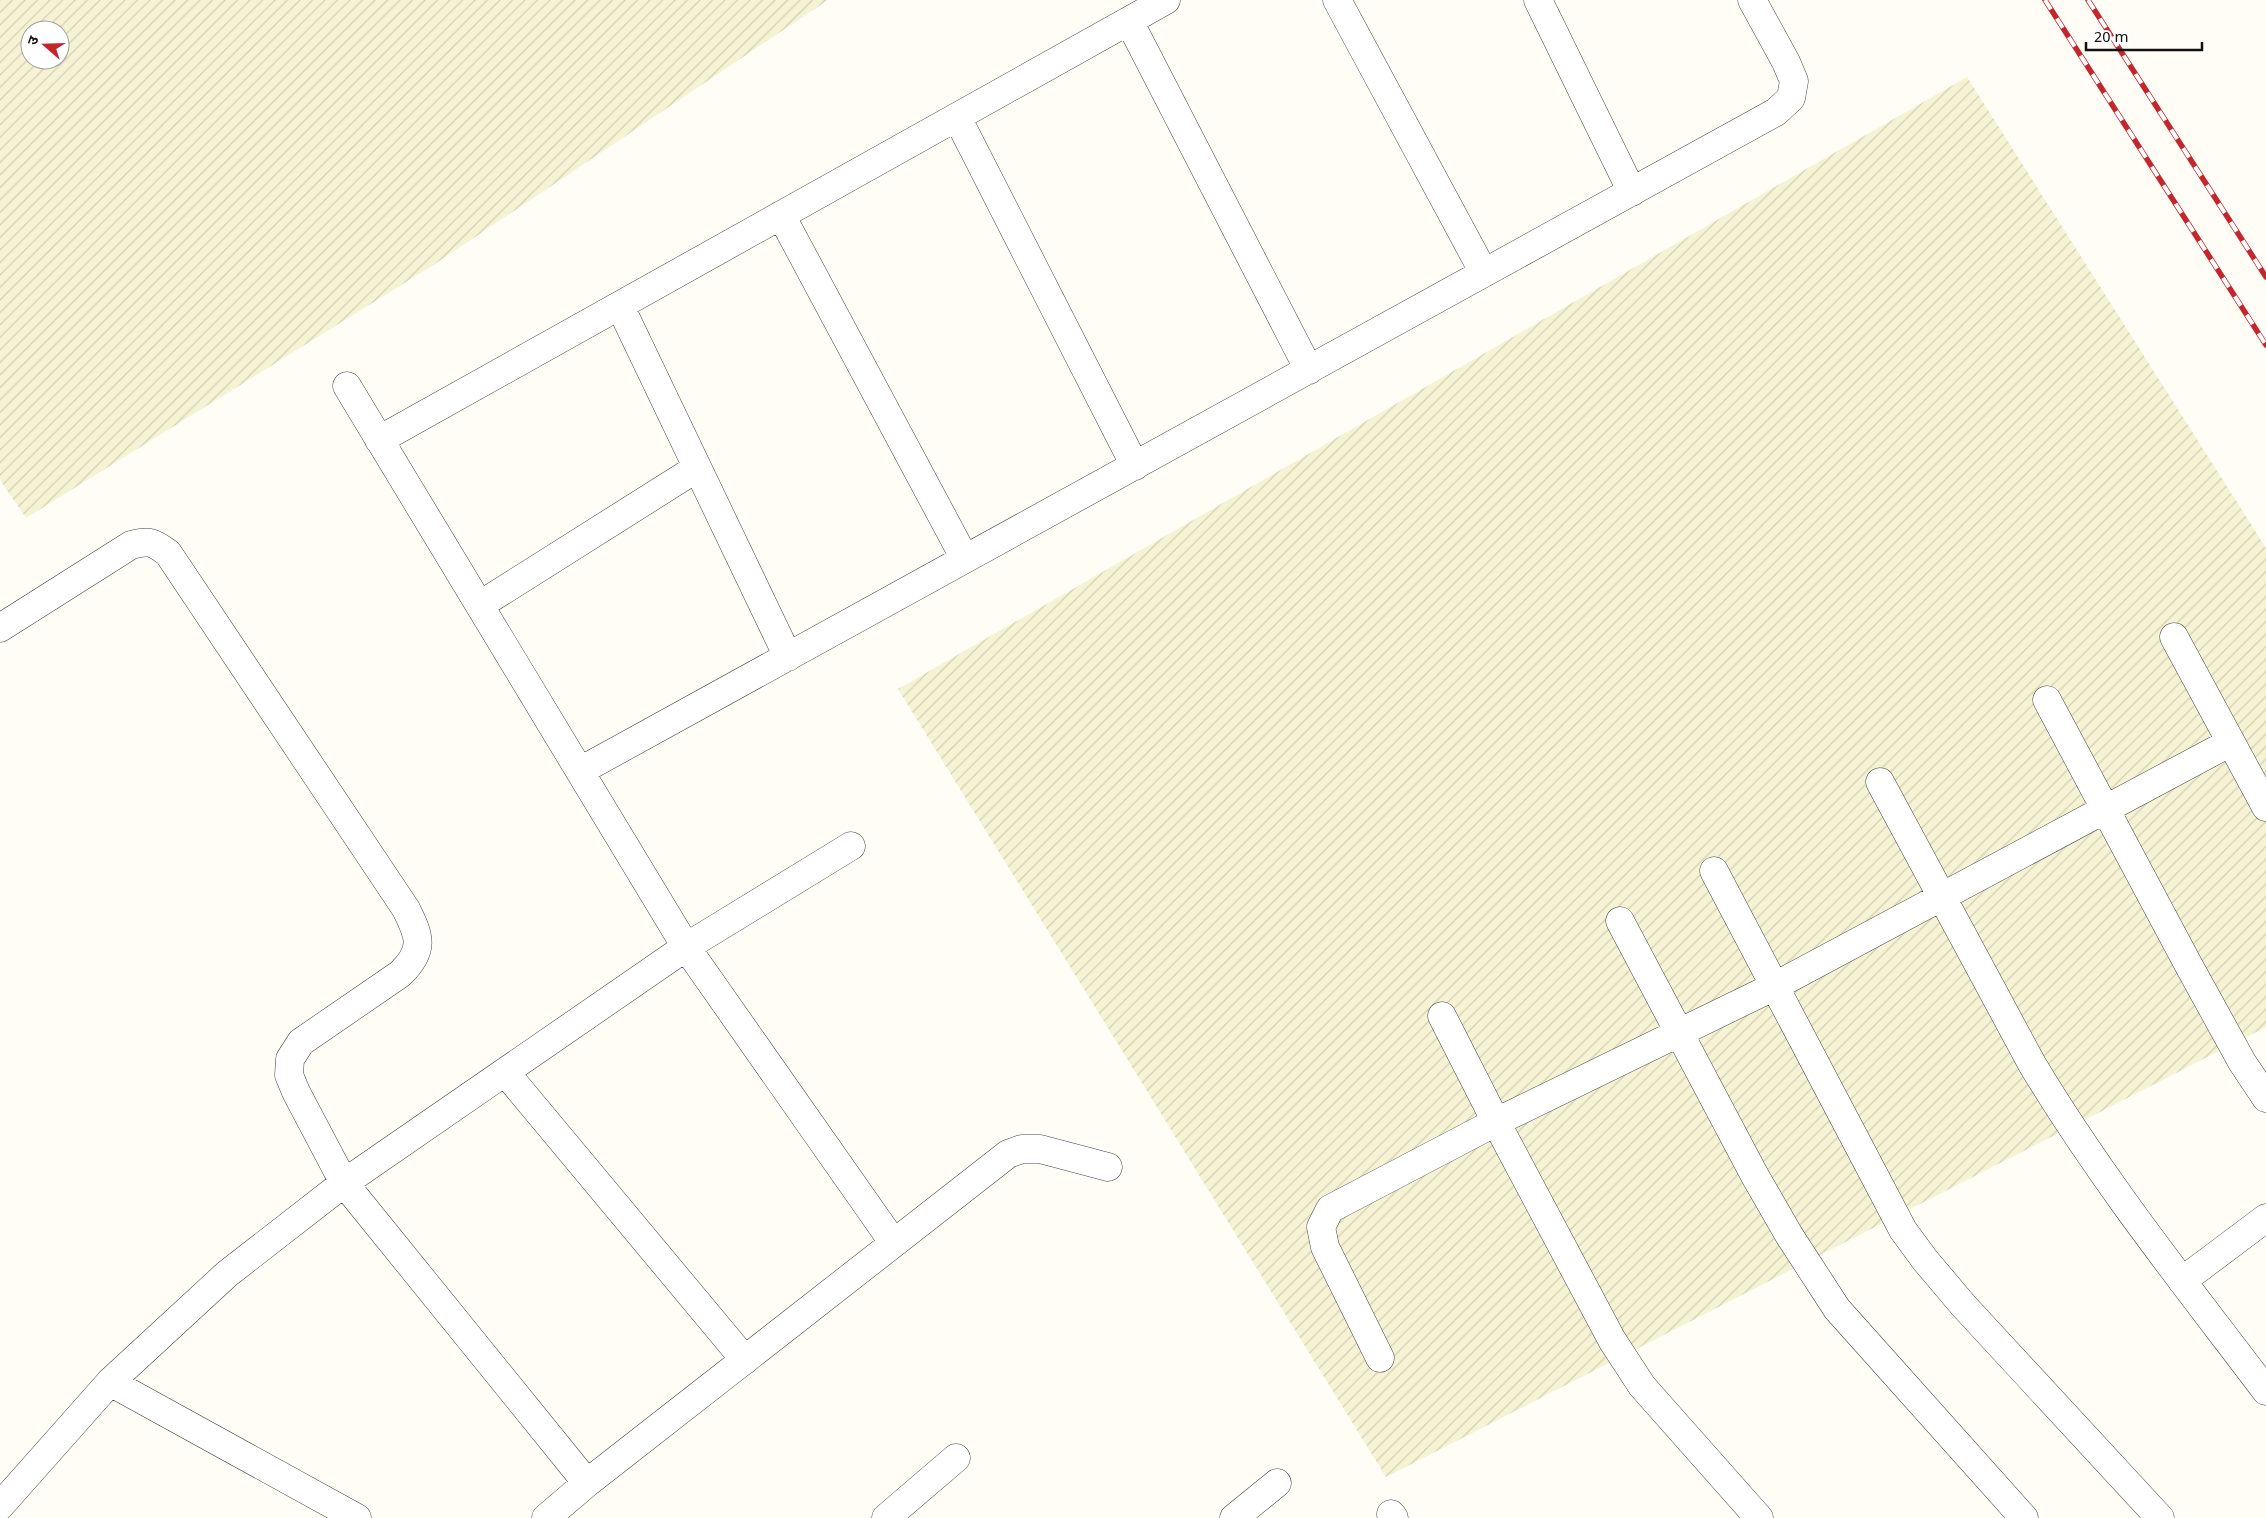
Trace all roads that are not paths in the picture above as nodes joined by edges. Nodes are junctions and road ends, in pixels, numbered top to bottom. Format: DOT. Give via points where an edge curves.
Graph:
graph roads {
  1 [pos="1166,0"];
  2 [pos="1337,0"];
  3 [pos="1538,0"];
  4 [pos="1752,0"];
  5 [pos="1129,21"];
  6 [pos="958,117"];
  7 [pos="1632,192"];
  8 [pos="781,215"];
  9 [pos="1484,273"];
  10 [pos="620,306"];
  11 [pos="1309,370"];
  12 [pos="347,386"];
  13 [pos="379,440"];
  14 [pos="1135,466"];
  15 [pos="697,468"];
  16 [pos="965,559"];
  17 [pos="480,605"];
  18 [pos="0,628"];
  19 [pos="2174,637"];
  20 [pos="788,657"];
  21 [pos="2047,700"];
  22 [pos="2231,742"];
  23 [pos="580,771"];
  24 [pos="1880,782"];
  25 [pos="2266,806"];
  26 [pos="2105,810"];
  27 [pos="851,846"];
  28 [pos="1714,871"];
  29 [pos="1942,897"];
  30 [pos="1620,921"];
  31 [pos="686,947"];
  32 [pos="1775,986"];
  33 [pos="1442,1016"];
  34 [pos="1678,1031"];
  35 [pos="505,1072"];
  36 [pos="2266,1098"];
  37 [pos="1496,1122"];
  38 [pos="1108,1167"];
  39 [pos="344,1183"];
  40 [pos="2266,1218"];
  41 [pos="893,1242"];
  42 [pos="2182,1281"];
  43 [pos="1380,1358"];
  44 [pos="745,1360"];
  45 [pos="110,1382"];
  46 [pos="2266,1391"];
  47 [pos="956,1458"];
  48 [pos="587,1482"];
  49 [pos="1277,1483"];
  50 [pos="0,1506"];
  51 [pos="357,1518"];
  52 [pos="546,1518"];
  53 [pos="886,1518"];
  54 [pos="1234,1518"];
  55 [pos="1759,1518"];
  56 [pos="2024,1518"];
  57 [pos="2160,1518"];
  1 -- 5 [label="street"];
  2 -- 9 [label="street"];
  3 -- 7 [label="street"];
  4 -- 7 [label="street" via="1794,81 1791,98 1776,112"];
  5 -- 6 [label="street"];
  5 -- 11 [label="street"];
  6 -- 8 [label="street"];
  6 -- 14 [label="street"];
  7 -- 9 [label="street"];
  8 -- 10 [label="street"];
  8 -- 16 [label="street"];
  9 -- 11 [label="street"];
  10 -- 13 [label="street"];
  10 -- 15 [label="street"];
  11 -- 14 [label="street"];
  12 -- 13 [label="street"];
  13 -- 17 [label="street"];
  14 -- 16 [label="street"];
  15 -- 17 [label="street"];
  15 -- 20 [label="street"];
  16 -- 20 [label="street"];
  17 -- 23 [label="street"];
  18 -- 39 [label="street" via="131,545 146,541 168,553 406,909 417,932 418,947 412,962 400,974 301,1042 290,1059 290,1075 296,1092"];
  19 -- 22 [label="street"];
  20 -- 23 [label="street"];
  21 -- 26 [label="street"];
  22 -- 25 [label="street"];
  22 -- 26 [label="street"];
  23 -- 31 [label="street"];
  24 -- 29 [label="street"];
  26 -- 29 [label="street"];
  26 -- 36 [label="street" via="2209,1003"];
  27 -- 31 [label="street"];
  28 -- 32 [label="street"];
  29 -- 32 [label="street"];
  29 -- 42 [label="street" via="2057,1106"];
  30 -- 34 [label="street"];
  31 -- 35 [label="street"];
  31 -- 41 [label="street"];
  32 -- 34 [label="street"];
  32 -- 57 [label="street" via="1903,1230 1963,1305"];
  33 -- 37 [label="street"];
  34 -- 37 [label="street"];
  34 -- 56 [label="street" via="1779,1218 1837,1309"];
  35 -- 39 [label="street"];
  35 -- 44 [label="street"];
  37 -- 43 [label="street" via="1330,1209 1321,1227 1325,1247"];
  37 -- 55 [label="street" via="1586,1294 1642,1386"];
  38 -- 41 [label="street" via="1040,1149 1022,1149 1008,1154"];
  39 -- 45 [label="street" via="227,1274"];
  39 -- 48 [label="street"];
  40 -- 42 [label="street"];
  41 -- 44 [label="street"];
  42 -- 46 [label="street"];
  44 -- 48 [label="street"];
  45 -- 50 [label="street"];
  45 -- 51 [label="street"];
  47 -- 53 [label="street"];
  48 -- 52 [label="street"];
  49 -- 54 [label="street"];
}
